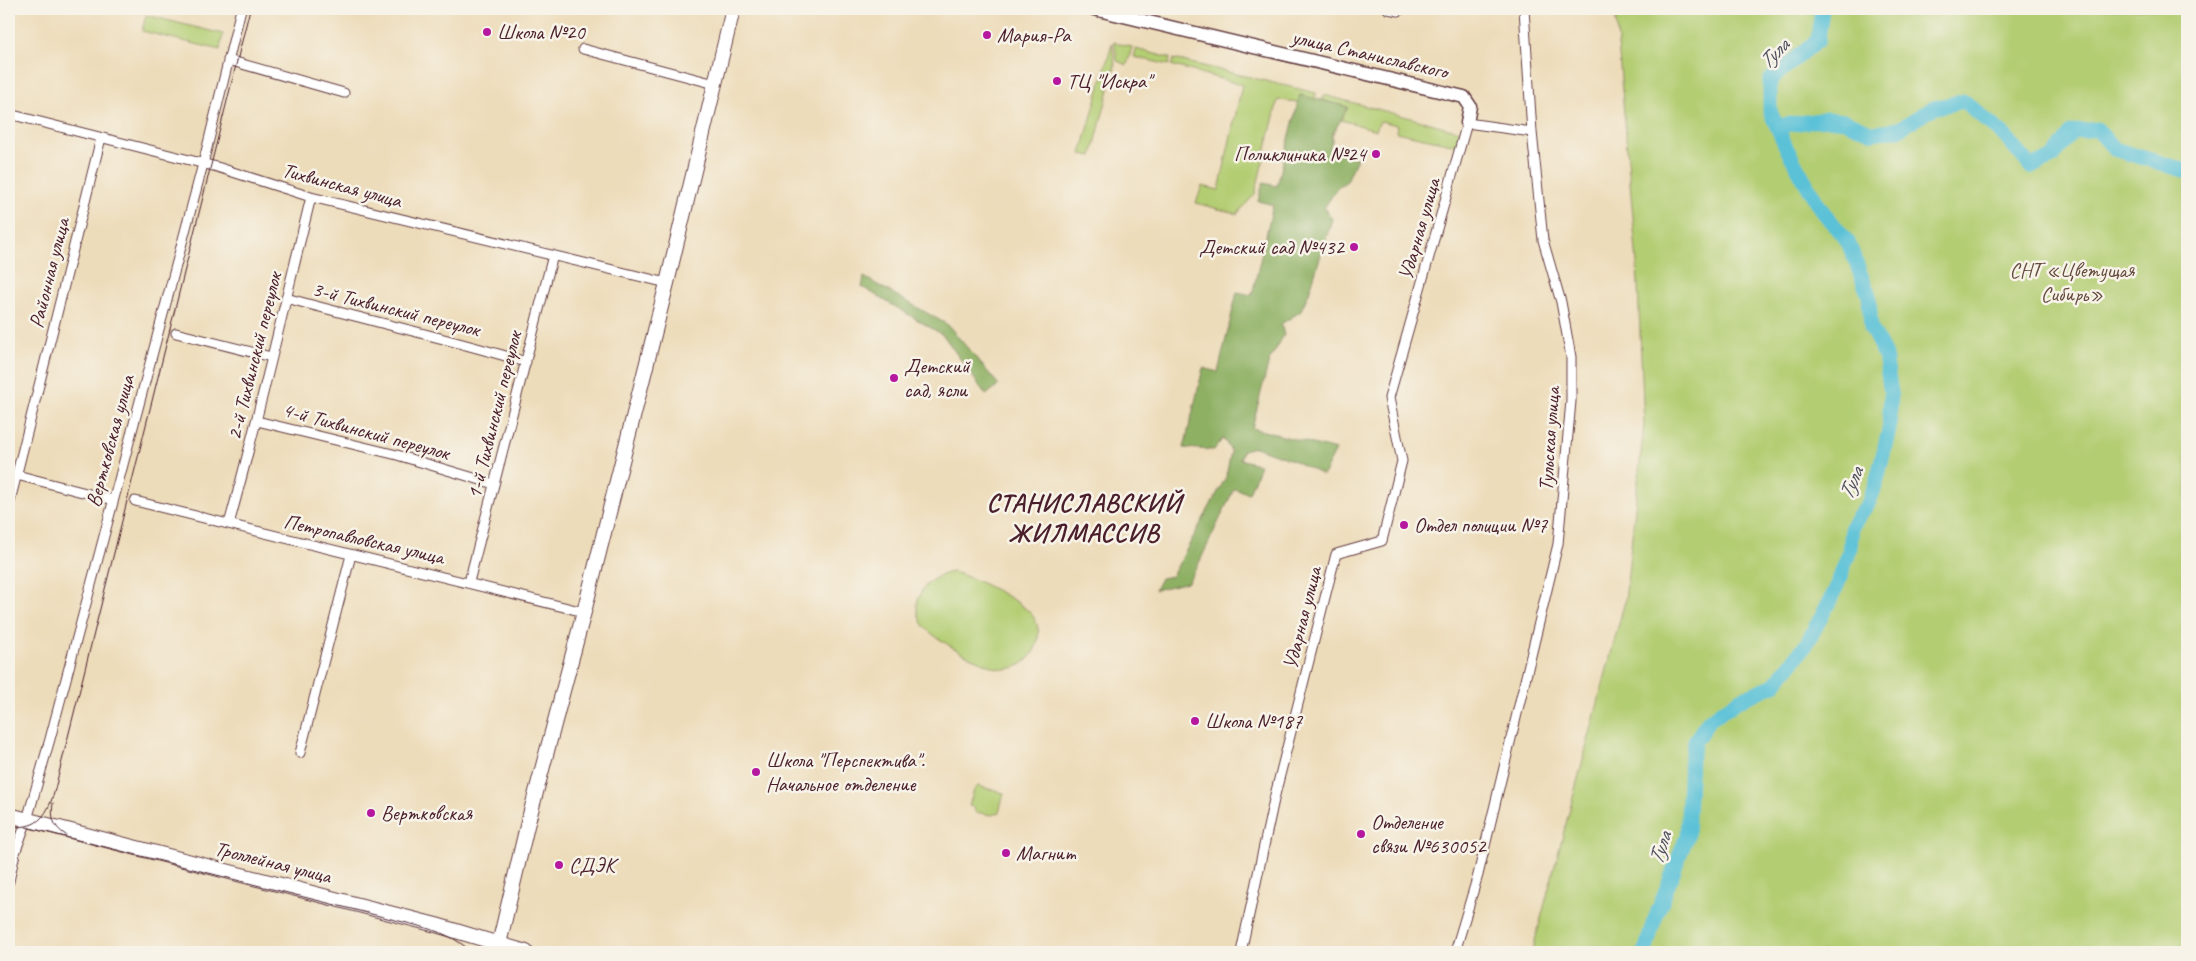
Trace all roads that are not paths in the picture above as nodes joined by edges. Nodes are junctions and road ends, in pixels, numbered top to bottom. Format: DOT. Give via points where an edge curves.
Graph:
graph roads {
  1 [pos="241,9"];
  2 [pos="733,9"];
  3 [pos="1094,9"];
  4 [pos="1388,9"];
  5 [pos="1524,9"];
  6 [pos="1399,11"];
  7 [pos="584,49"];
  8 [pos="228,60"];
  9 [pos="715,84"];
  10 [pos="344,93"];
  11 [pos="9,114"];
  12 [pos="1467,123"];
  13 [pos="1532,132"];
  14 [pos="101,138"];
  15 [pos="203,164"];
  16 [pos="312,197"];
  17 [pos="553,255"];
  18 [pos="667,283"];
  19 [pos="286,298"];
  20 [pos="176,333"];
  21 [pos="271,357"];
  22 [pos="526,362"];
  23 [pos="257,420"];
  24 [pos="13,474"];
  25 [pos="494,484"];
  26 [pos="113,500"];
  27 [pos="135,501"];
  28 [pos="9,505"];
  29 [pos="229,524"];
  30 [pos="351,555"];
  31 [pos="469,582"];
  32 [pos="584,612"];
  33 [pos="300,753"];
  34 [pos="9,815"];
  35 [pos="27,820"];
  36 [pos="9,881"];
  37 [pos="498,948"];
  38 [pos="526,952"];
  39 [pos="1241,952"];
  40 [pos="1455,952"];
  1 -- 8 [label="street, Вертковская улица"];
  2 -- 9 [label="main road"];
  3 -- 12 [label="street, улица Станиславского" via="1464,98 1470,106"];
  4 -- 6 [label="street"];
  5 -- 13 [label="street, Тульская улица"];
  7 -- 9 [label="street"];
  8 -- 10 [label="street"];
  8 -- 15 [label="street, Вертковская улица"];
  9 -- 18 [label="main road"];
  11 -- 14 [label="street, Тихвинская улица"];
  12 -- 13 [label="street"];
  12 -- 39 [label="street, Ударная улица" via="1390,398 1402,461 1382,541 1336,554 1275,795"];
  13 -- 40 [label="street, Тульская улица" via="1543,240 1562,302 1571,357 1571,401 1558,544 1478,875"];
  14 -- 15 [label="street, Тихвинская улица"];
  14 -- 24 [label="street, Районная улица"];
  15 -- 16 [label="street, Тихвинская улица"];
  15 -- 26 [label="street, Вертковская улица"];
  16 -- 17 [label="street, Тихвинская улица"];
  16 -- 19 [label="street, 2-й Тихвинский переулок"];
  17 -- 18 [label="street, Тихвинская улица"];
  17 -- 22 [label="street, 1-й Тихвинский переулок"];
  18 -- 32 [label="main road"];
  19 -- 21 [label="street, 2-й Тихвинский переулок"];
  19 -- 22 [label="street, 3-й Тихвинский переулок"];
  20 -- 21 [label="street"];
  21 -- 23 [label="street, 2-й Тихвинский переулок"];
  22 -- 25 [label="street, 1-й Тихвинский переулок"];
  23 -- 25 [label="street, 4-й Тихвинский переулок" via="397,455"];
  23 -- 29 [label="street, 2-й Тихвинский переулок"];
  24 -- 26 [label="street"];
  24 -- 28 [label="street, Районная улица"];
  25 -- 31 [label="street, 1-й Тихвинский переулок"];
  26 -- 35 [label="street, Вертковская улица"];
  27 -- 29 [label="street, Петропавловская улица"];
  29 -- 30 [label="street, Петропавловская улица"];
  30 -- 31 [label="street, Петропавловская улица"];
  30 -- 33 [label="street"];
  31 -- 32 [label="street, Петропавловская улица"];
  32 -- 37 [label="main road"];
  34 -- 35 [label="main road, Троллейная улица"];
  35 -- 36 [label="street, Вертковская улица"];
  35 -- 37 [label="main road, Троллейная улица" via="361,905"];
  37 -- 38 [label="main road, Троллейная улица"];
}
